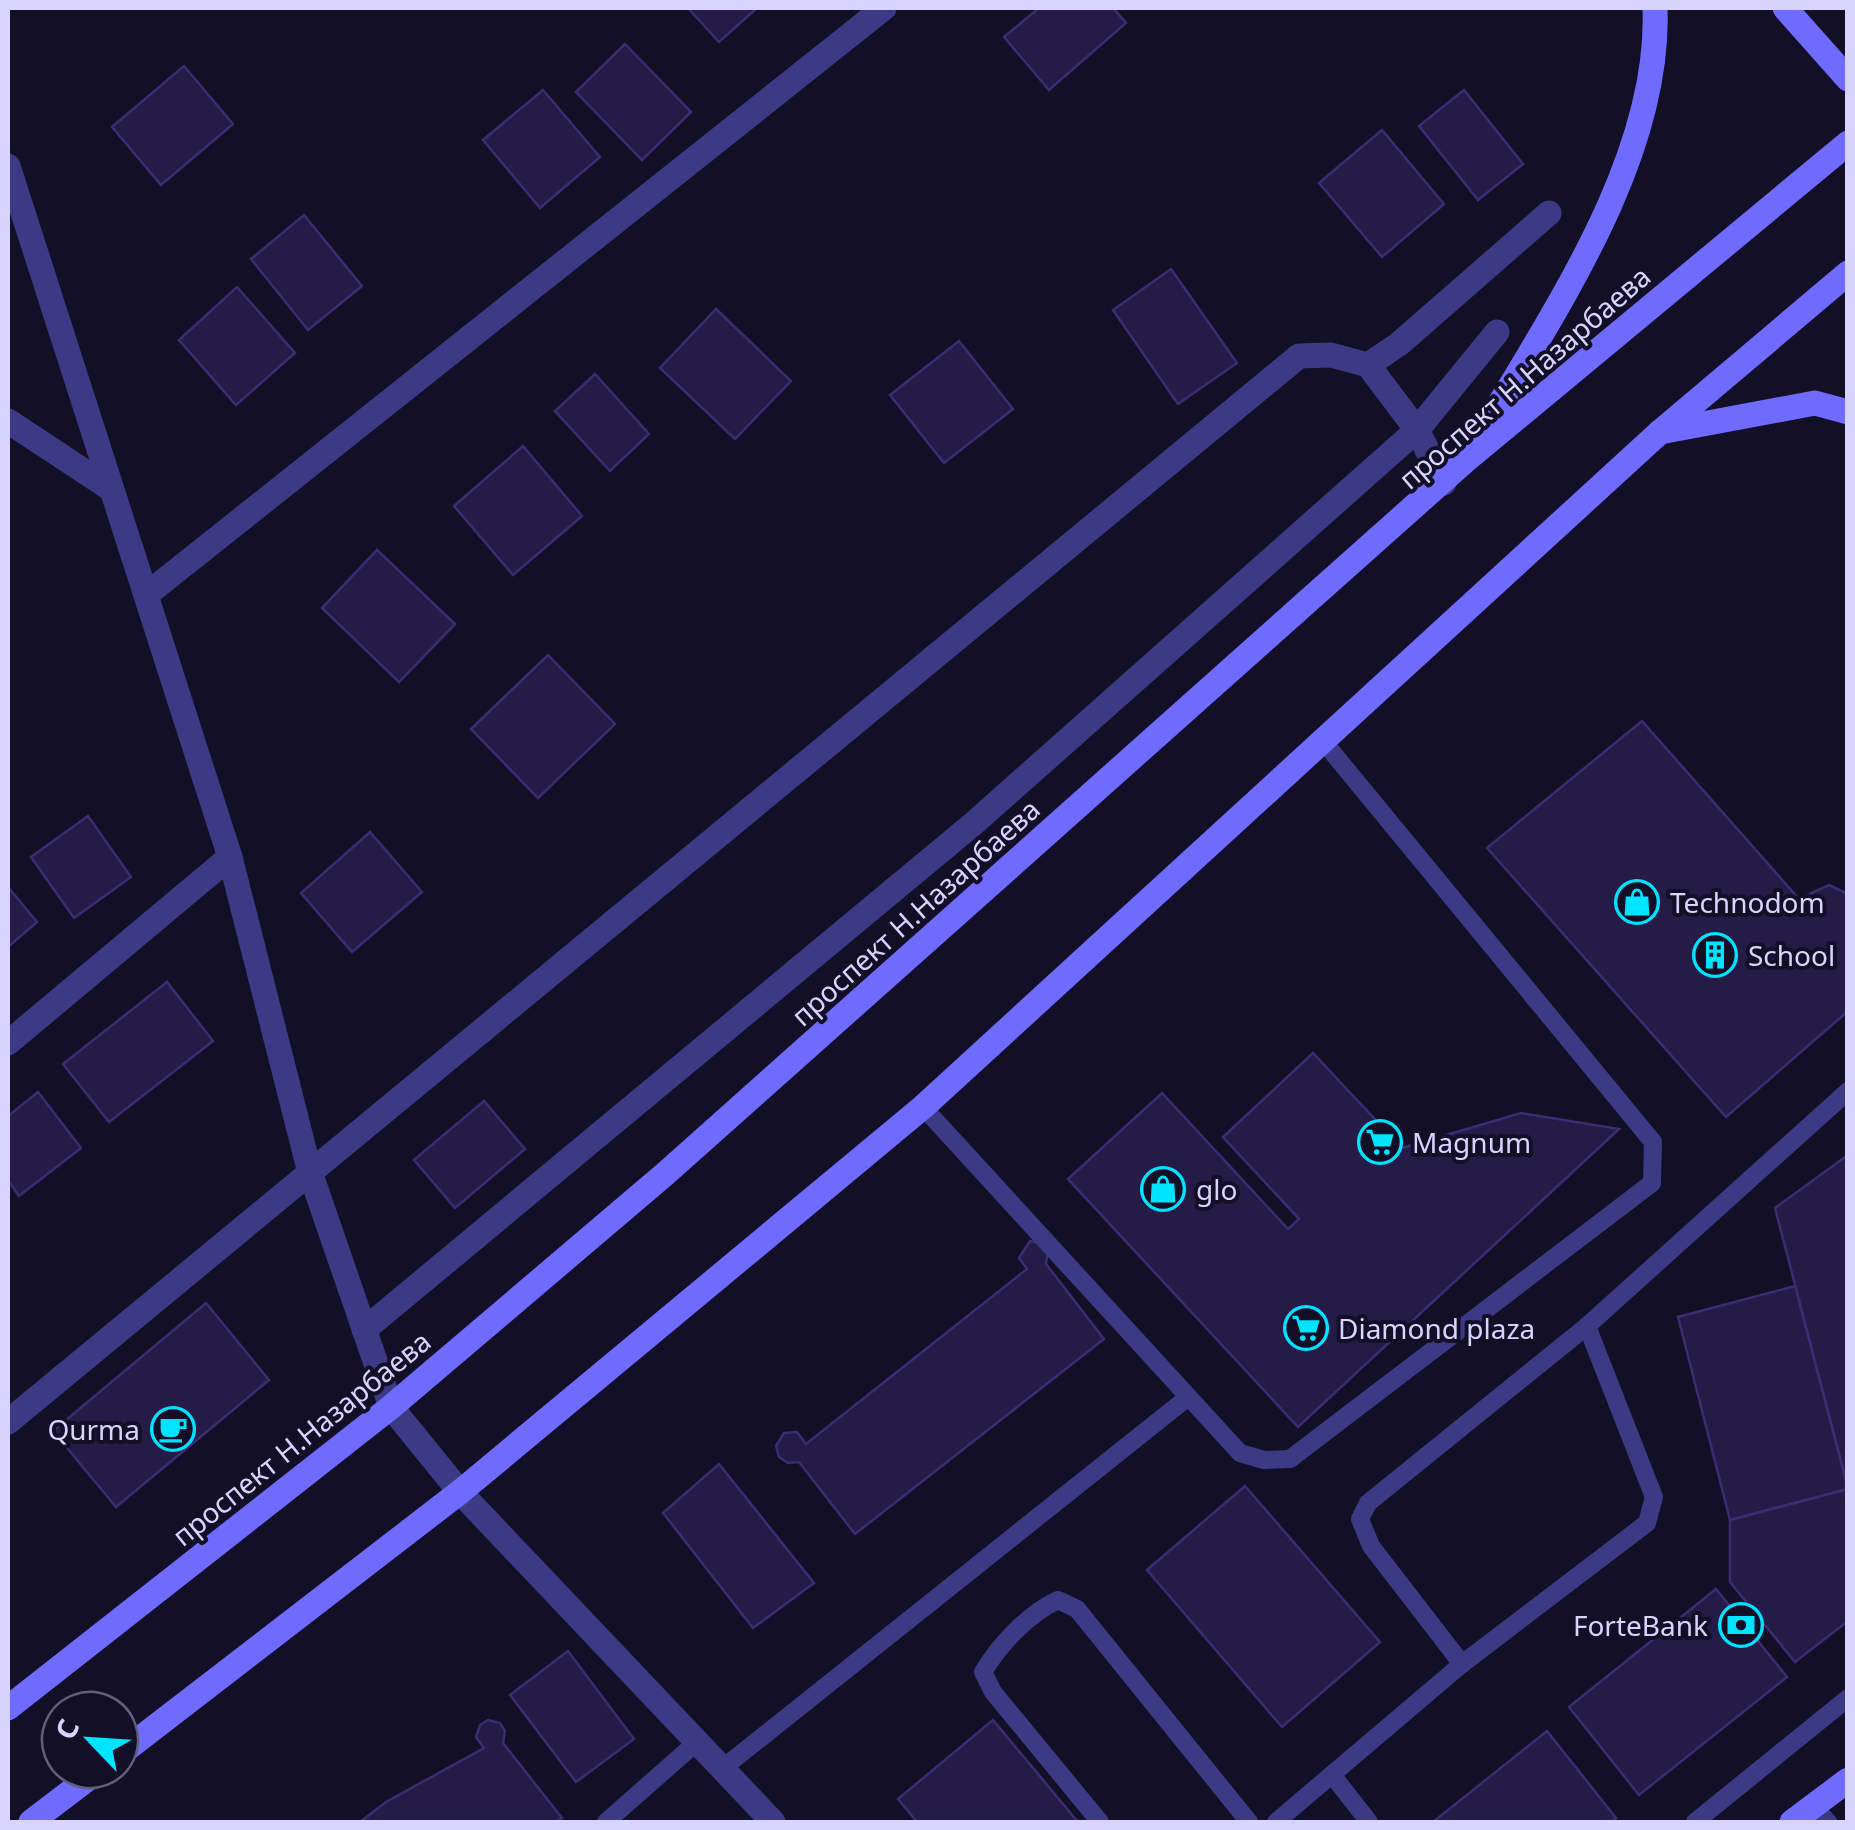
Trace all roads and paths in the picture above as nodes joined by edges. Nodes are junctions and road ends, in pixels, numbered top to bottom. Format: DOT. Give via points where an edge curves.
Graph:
graph roads {
  1 [pos="884,8"];
  2 [pos="1655,8"];
  3 [pos="1785,8"];
  4 [pos="1848,79"];
  5 [pos="1848,144"];
  6 [pos="8,166"];
  7 [pos="1549,212"];
  8 [pos="1848,273"];
  9 [pos="1496,332"];
  10 [pos="1368,365"];
  11 [pos="1848,412"];
  12 [pos="8,420"];
  13 [pos="1417,430"];
  14 [pos="1660,432"];
  15 [pos="1465,461"];
  16 [pos="1444,483"];
  17 [pos="111,490"];
  18 [pos="146,595"];
  19 [pos="1323,741"];
  20 [pos="230,857"];
  21 [pos="8,1043"];
  22 [pos="1848,1092"];
  23 [pos="923,1107"];
  24 [pos="308,1169"];
  25 [pos="1587,1326"];
  26 [pos="364,1330"];
  27 [pos="1187,1398"];
  28 [pos="391,1407"];
  29 [pos="8,1422"];
  30 [pos="460,1492"];
  31 [pos="1462,1664"];
  32 [pos="1848,1698"];
  33 [pos="8,1708"];
  34 [pos="140,1739"];
  35 [pos="698,1740"];
  36 [pos="724,1768"];
  37 [pos="1333,1776"];
  38 [pos="1848,1780"];
  39 [pos="75,1790"];
  40 [pos="1820,1814"];
  41 [pos="37,1821"];
  42 [pos="606,1822"];
  43 [pos="773,1822"];
  44 [pos="1100,1822"];
  45 [pos="1249,1822"];
  46 [pos="1276,1822"];
  47 [pos="1369,1822"];
  48 [pos="1695,1822"];
  49 [pos="1792,1822"];
  1 -- 18 [label="street"];
  2 -- 15 [label="main road" via="1657,52 1624,172 1558,304"];
  3 -- 4 [label="main road"];
  5 -- 15 [label="main road, проспект Н.Назарбаева"];
  6 -- 17 [label="street"];
  7 -- 10 [label="street"];
  8 -- 14 [label="main road"];
  9 -- 13 [label="street"];
  10 -- 13 [label="street"];
  10 -- 24 [label="street" via="1299,356"];
  11 -- 14 [label="main road" via="1815,404"];
  12 -- 17 [label="street"];
  13 -- 16 [label="street"];
  13 -- 26 [label="street" via="973,824"];
  14 -- 19 [label="main road"];
  15 -- 16 [label="main road, проспект Н.Назарбаева"];
  16 -- 28 [label="main road, проспект Н.Назарбаева" via="665,1174"];
  17 -- 18 [label="street"];
  18 -- 20 [label="street"];
  19 -- 23 [label="main road"];
  19 -- 27 [label="lane" via="1653,1142 1652,1183 1290,1459 1240,1453"];
  20 -- 21 [label="street"];
  20 -- 24 [label="street"];
  22 -- 25 [label="lane"];
  23 -- 27 [label="lane"];
  23 -- 30 [label="main road"];
  24 -- 26 [label="street"];
  24 -- 29 [label="street"];
  25 -- 31 [label="lane" via="1654,1497 1648,1523"];
  25 -- 31 [label="lane" via="1368,1503 1360,1519 1371,1546"];
  26 -- 28 [label="street"];
  27 -- 36 [label="lane"];
  28 -- 30 [label="street"];
  28 -- 33 [label="main road, проспект Н.Назарбаева"];
  30 -- 34 [label="main road"];
  30 -- 35 [label="street"];
  31 -- 37 [label="lane"];
  32 -- 48 [label="lane"];
  35 -- 36 [label="street"];
  35 -- 42 [label="lane"];
  36 -- 43 [label="street"];
  37 -- 46 [label="lane"];
  37 -- 47 [label="lane"];
  38 -- 40 [label="main road"];
  39 -- 41 [label="main road"];
  40 -- 49 [label="main road"];
  44 -- 45 [label="lane" via="992,1692 983,1672 1040,1608 1058,1600 1077,1609"];
}
